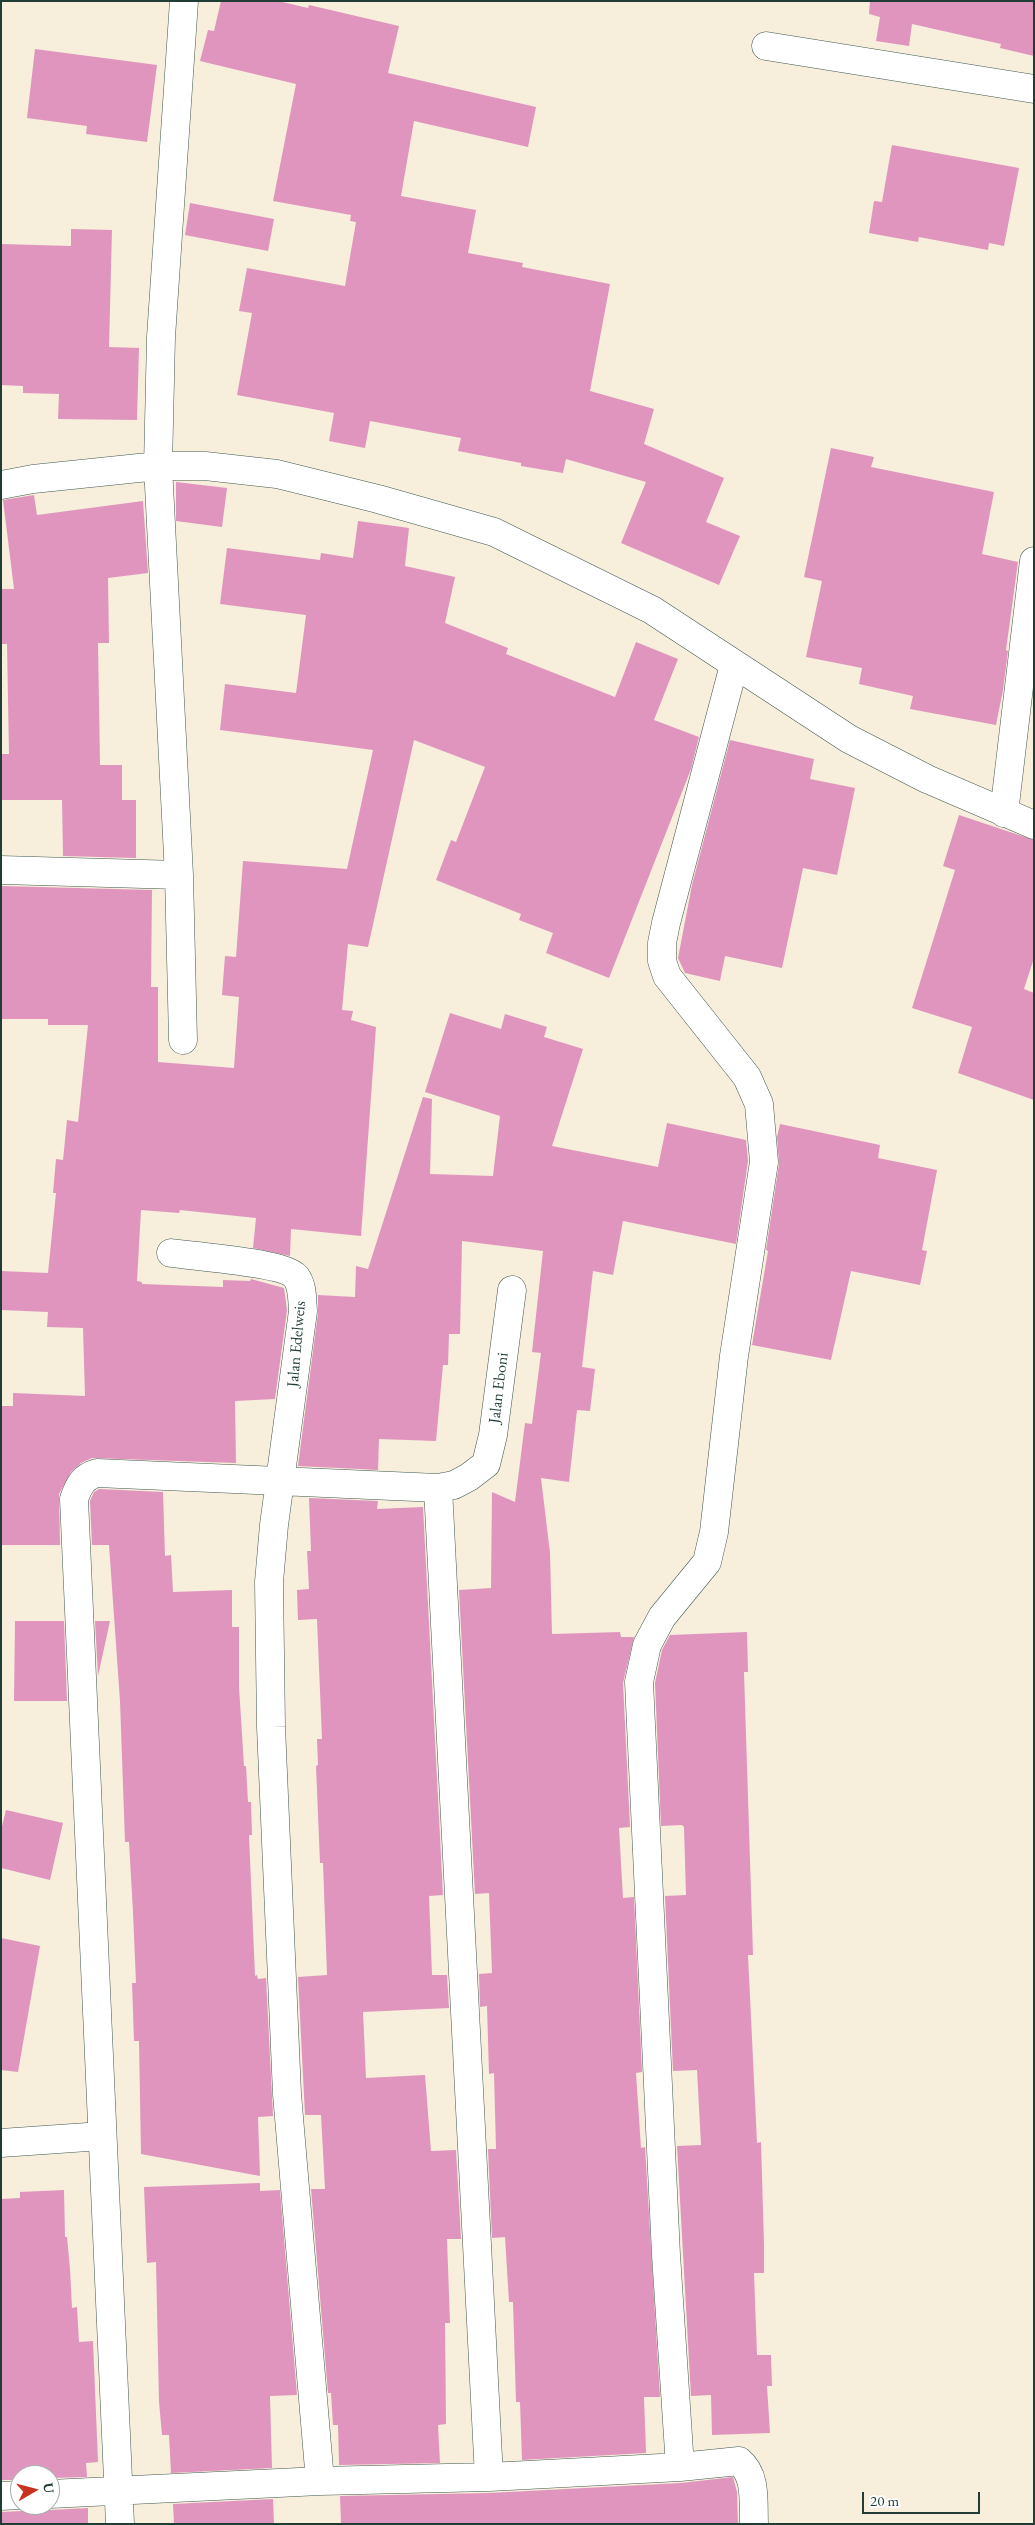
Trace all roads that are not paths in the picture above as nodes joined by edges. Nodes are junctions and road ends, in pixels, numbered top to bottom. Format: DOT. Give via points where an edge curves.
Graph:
graph roads {
  1 [pos="184,1"];
  2 [pos="766,46"];
  3 [pos="1034,89"];
  4 [pos="158,466"];
  5 [pos="1,485"];
  6 [pos="1034,561"];
  7 [pos="734,665"];
  8 [pos="1004,813"];
  9 [pos="1034,825"];
  10 [pos="1,870"];
  11 [pos="179,875"];
  12 [pos="182,1040"];
  13 [pos="171,1253"];
  14 [pos="512,1290"];
  15 [pos="281,1480"];
  16 [pos="438,1488"];
  17 [pos="102,2136"];
  18 [pos="1,2142"];
  19 [pos="680,2467"];
  20 [pos="489,2477"];
  21 [pos="320,2481"];
  22 [pos="118,2491"];
  23 [pos="60,2494"];
  24 [pos="120,2524"];
  25 [pos="754,2524"];
  1 -- 4 [label="street" via="162,337"];
  2 -- 3 [label="street"];
  4 -- 5 [label="street"];
  4 -- 7 [label="street" via="205,466 277,474 494,532 652,610"];
  4 -- 11 [label="street"];
  6 -- 8 [label="street"];
  7 -- 8 [label="street" via="849,739"];
  7 -- 19 [label="street" via="666,923 662,961 667,976 680,994 747,1077 759,1104 764,1162 734,1356 714,1532 707,1562 662,1616 646,1645 639,1682 666,2255"];
  8 -- 9 [label="street"];
  10 -- 11 [label="street"];
  11 -- 12 [label="street"];
  13 -- 15 [label="street, Jalan Edelweis" via="280,1268 292,1273 300,1283 303,1311"];
  14 -- 16 [label="street, Jalan Eboni" via="493,1435 486,1464 469,1478"];
  15 -- 16 [label="street"];
  15 -- 17 [label="street" via="97,1473 86,1476 74,1500"];
  15 -- 21 [label="street, Jalan Edelweis" via="269,1582 270,1727 287,2094"];
  16 -- 20 [label="street"];
  17 -- 18 [label="street"];
  17 -- 22 [label="street"];
  19 -- 20 [label="street"];
  19 -- 25 [label="street" via="739,2461 752,2476"];
  20 -- 21 [label="street"];
  21 -- 22 [label="street"];
  22 -- 23 [label="street"];
  22 -- 24 [label="street"];
}
